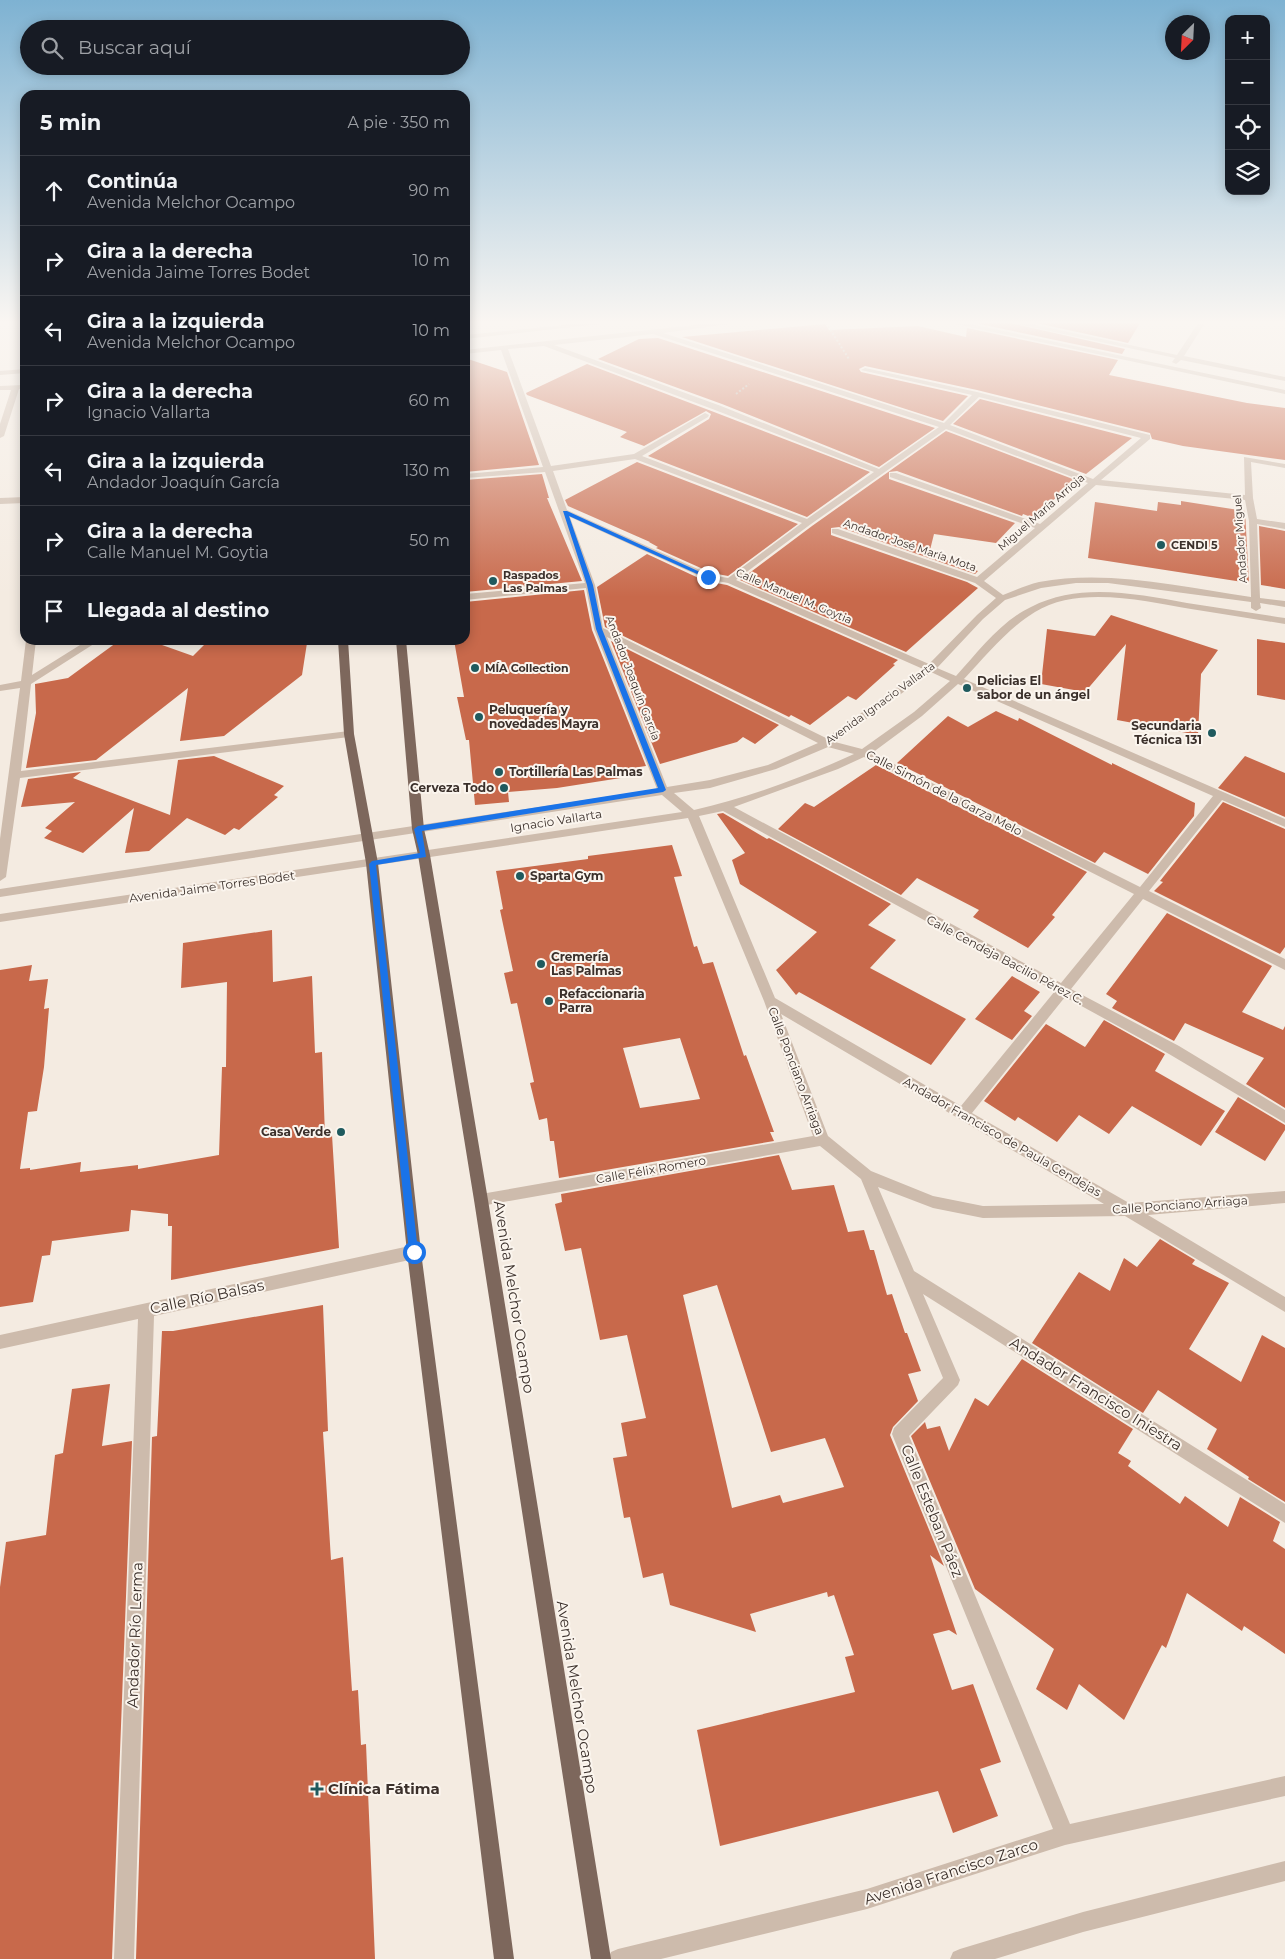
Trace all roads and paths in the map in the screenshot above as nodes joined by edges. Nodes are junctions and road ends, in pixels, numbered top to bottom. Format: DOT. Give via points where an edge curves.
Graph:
graph roads {
  1 [pos="9,414"];
  2 [pos="529,414"];
  3 [pos="734,414"];
  4 [pos="908,414"];
  5 [pos="957,414"];
  6 [pos="1058,414"];
  7 [pos="704,415"];
  8 [pos="945,426"];
  9 [pos="0,436"];
  10 [pos="636,456"];
  11 [pos="1285,466"];
  12 [pos="550,469"];
  13 [pos="880,472"];
  14 [pos="893,475"];
  15 [pos="470,476"];
  16 [pos="1093,482"];
  17 [pos="1249,498"];
  18 [pos="20,500"];
  19 [pos="0,501"];
  20 [pos="565,512"];
  21 [pos="1252,521"];
  22 [pos="808,522"];
  23 [pos="1285,526"];
  24 [pos="1040,527"];
  25 [pos="835,531"];
  26 [pos="730,581"];
  27 [pos="978,581"];
  28 [pos="590,585"];
  29 [pos="470,597"];
  30 [pos="1002,598"];
  31 [pos="1255,600"];
  32 [pos="1285,604"];
  33 [pos="1257,617"];
  34 [pos="1285,621"];
  35 [pos="599,629"];
  36 [pos="30,645"];
  37 [pos="87,645"];
  38 [pos="343,645"];
  39 [pos="401,645"];
  40 [pos="931,668"];
  41 [pos="958,679"];
  42 [pos="24,684"];
  43 [pos="0,688"];
  44 [pos="349,734"];
  45 [pos="827,743"];
  46 [pos="864,753"];
  47 [pos="15,775"];
  48 [pos="663,790"];
  49 [pos="1220,795"];
  50 [pos="724,807"];
  51 [pos="692,814"];
  52 [pos="1285,823"];
  53 [pos="418,829"];
  54 [pos="366,837"];
  55 [pos="424,855"];
  56 [pos="372,864"];
  57 [pos="0,877"];
  58 [pos="1141,892"];
  59 [pos="0,893"];
  60 [pos="0,918"];
  61 [pos="1285,964"];
  62 [pos="1062,991"];
  63 [pos="770,1001"];
  64 [pos="962,1114"];
  65 [pos="1285,1117"];
  66 [pos="822,1140"];
  67 [pos="866,1175"];
  68 [pos="1285,1197"];
  69 [pos="481,1200"];
  70 [pos="1127,1210"];
  71 [pos="414,1252"];
  72 [pos="907,1275"];
  73 [pos="1285,1305"];
  74 [pos="146,1311"];
  75 [pos="0,1342"];
  76 [pos="1285,1514"];
  77 [pos="1285,1786"];
  78 [pos="1066,1835"];
  79 [pos="1285,1871"];
  80 [pos="124,1959"];
  81 [pos="504,1959"];
  82 [pos="601,1959"];
  83 [pos="618,1959"];
  84 [pos="960,1959"];
  1 -- 9 [label="street"];
  2 -- 12 [label="street, Andador Joaquín García"];
  3 -- 13 [label="street"];
  4 -- 8 [label="street"];
  5 -- 8 [label="street"];
  6 -- 16 [label="street, Miguel María Arrioja" via="1147,437"];
  7 -- 10 [label="street"];
  8 -- 13 [label="street"];
  8 -- 16 [label="street"];
  10 -- 12 [label="street"];
  10 -- 22 [label="street"];
  11 -- 17 [label="street, Andador Miguel" via="1247,460"];
  12 -- 15 [label="street"];
  12 -- 20 [label="street, Andador Joaquín García"];
  13 -- 22 [label="street"];
  14 -- 24 [label="street"];
  16 -- 17 [label="street"];
  16 -- 24 [label="street, Miguel María Arrioja"];
  17 -- 21 [label="street, Andador Miguel"];
  18 -- 19 [label="street"];
  20 -- 26 [label="street, Calle Manuel M. Goytia" via="708,577"];
  20 -- 28 [label="street, Andador Joaquín García"];
  21 -- 23 [label="street"];
  21 -- 31 [label="street, Andador Miguel"];
  22 -- 26 [label="street"];
  24 -- 27 [label="street, Miguel María Arrioja"];
  25 -- 27 [label="street, Andador José María Mota"];
  26 -- 40 [label="street, Calle Manuel M. Goytia"];
  27 -- 30 [label="street"];
  28 -- 29 [label="street"];
  28 -- 35 [label="street, Andador Joaquín García"];
  30 -- 31 [label="street, Avenida Ignacio Vallarta" via="1040,585 1108,580"];
  30 -- 40 [label="street, Avenida Ignacio Vallarta"];
  31 -- 32 [label="street, Avenida Ignacio Vallarta"];
  31 -- 33 [label="street, Andador Miguel"];
  33 -- 34 [label="street"];
  33 -- 41 [label="street" via="1122,596 1090,595 1059,599 1033,609 1005,630"];
  35 -- 45 [label="street, Calle Simón de la Garza Melo"];
  35 -- 48 [label="street, Andador Joaquín García"];
  36 -- 42 [label="street"];
  37 -- 42 [label="street"];
  38 -- 44 [label="main road"];
  39 -- 53 [label="main road, Avenida Melchor Ocampo"];
  40 -- 41 [label="street, Calle Manuel M. Goytia"];
  40 -- 45 [label="street, Avenida Ignacio Vallarta"];
  41 -- 46 [label="street" via="918,714"];
  41 -- 49 [label="street, Calle Manuel M. Goytia"];
  42 -- 43 [label="street"];
  42 -- 47 [label="street"];
  44 -- 47 [label="street"];
  44 -- 54 [label="main road"];
  45 -- 46 [label="street, Calle Simón de la Garza Melo"];
  45 -- 48 [label="street, Avenida Ignacio Vallarta" via="772,767 710,784"];
  46 -- 50 [label="street"];
  46 -- 58 [label="street, Calle Simón de la Garza Melo"];
  47 -- 57 [label="street"];
  48 -- 51 [label="street, Calle Ponciano Arriaga"];
  48 -- 53 [label="street, Ignacio Vallarta"];
  49 -- 52 [label="street, Calle Manuel M. Goytia"];
  49 -- 58 [label="street"];
  50 -- 51 [label="street"];
  50 -- 62 [label="street, Calle Cendeja Bacilio Pérez C."];
  51 -- 55 [label="street, Ignacio Vallarta"];
  51 -- 63 [label="street, Calle Ponciano Arriaga"];
  53 -- 54 [label="street, Avenida Jaime Torres Bodet"];
  53 -- 55 [label="main road, Avenida Melchor Ocampo"];
  54 -- 56 [label="main road"];
  54 -- 59 [label="street, Avenida Jaime Torres Bodet"];
  55 -- 56 [label="street, Avenida Jaime Torres Bodet"];
  55 -- 69 [label="main road, Avenida Melchor Ocampo"];
  56 -- 60 [label="street, Avenida Jaime Torres Bodet"];
  56 -- 71 [label="main road"];
  58 -- 61 [label="street, Calle Simón de la Garza Melo"];
  58 -- 62 [label="street"];
  62 -- 64 [label="street"];
  62 -- 65 [label="street, Calle Cendeja Bacilio Pérez C." via="1174,1050"];
  63 -- 64 [label="street, Andador Francisco de Paula Cendejas"];
  63 -- 66 [label="street, Calle Ponciano Arriaga"];
  64 -- 70 [label="street, Andador Francisco de Paula Cendejas"];
  66 -- 67 [label="street, Calle Ponciano Arriaga"];
  66 -- 69 [label="street, Calle Félix Romero"];
  67 -- 70 [label="street, Calle Ponciano Arriaga" via="933,1202 983,1212"];
  67 -- 72 [label="street, Calle Esteban Páez"];
  68 -- 70 [label="street, Calle Ponciano Arriaga"];
  69 -- 82 [label="main road, Avenida Melchor Ocampo"];
  70 -- 73 [label="street, Andador Francisco de Paula Cendejas"];
  71 -- 74 [label="street, Calle Río Balsas"];
  71 -- 81 [label="main road"];
  72 -- 76 [label="street, Andador Francisco Iniestra"];
  72 -- 78 [label="street, Calle Esteban Páez" via="952,1380 900,1434"];
  74 -- 75 [label="street, Calle Río Balsas"];
  74 -- 80 [label="street, Andador Río Lerma"];
  77 -- 78 [label="street, Avenida Francisco Zarco"];
  78 -- 83 [label="street, Avenida Francisco Zarco" via="867,1899"];
  79 -- 84 [label="street" via="1083,1922"];
}
